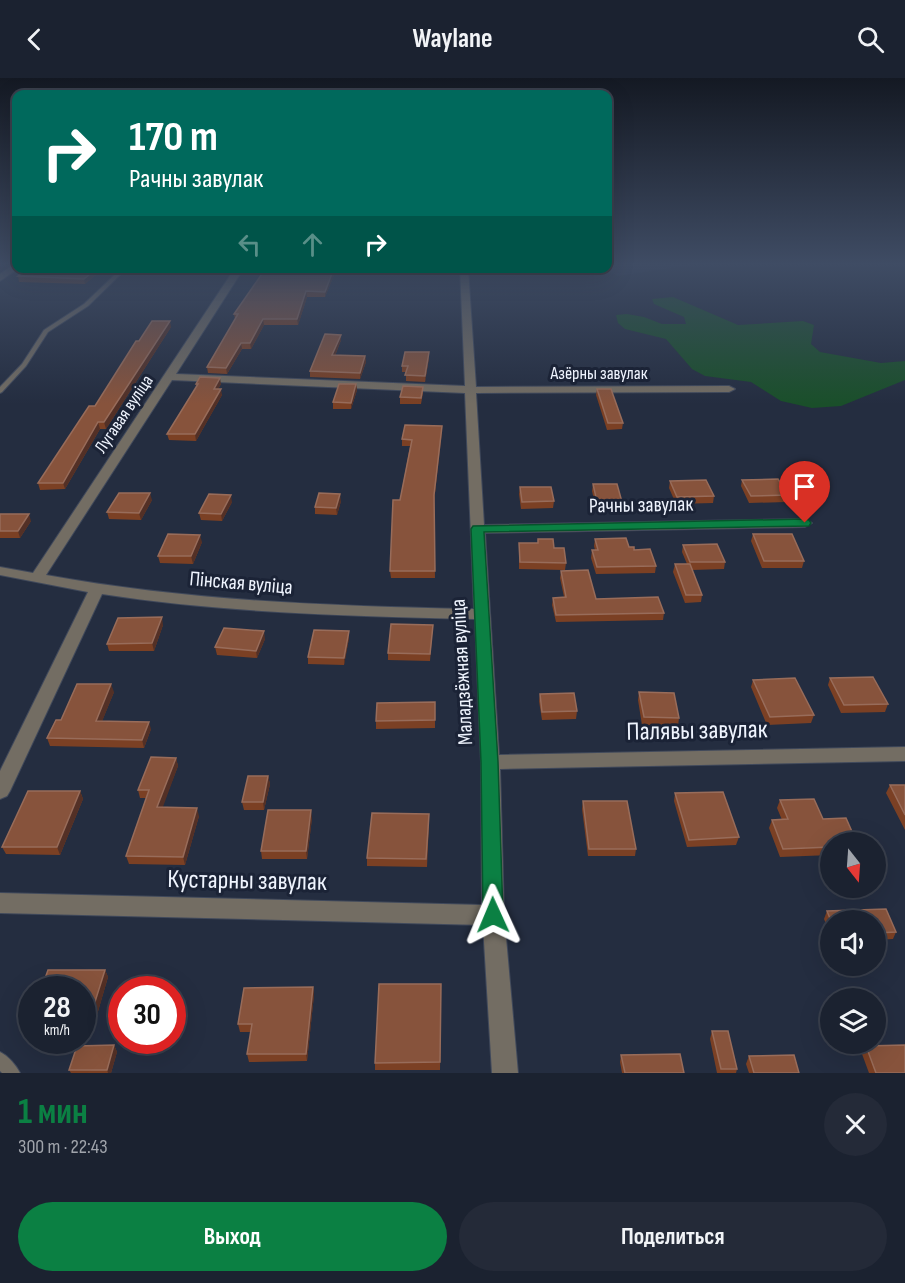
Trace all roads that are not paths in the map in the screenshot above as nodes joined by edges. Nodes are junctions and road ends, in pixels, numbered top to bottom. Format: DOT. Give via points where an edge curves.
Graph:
graph roads {
  1 [pos="76,311"];
  2 [pos="212,311"];
  3 [pos="466,311"];
  4 [pos="170,377"];
  5 [pos="729,389"];
  6 [pos="0,390"];
  7 [pos="469,390"];
  8 [pos="805,523"];
  9 [pos="477,529"];
  10 [pos="0,571"];
  11 [pos="36,578"];
  12 [pos="97,588"];
  13 [pos="482,614"];
  14 [pos="905,754"];
  15 [pos="490,762"];
  16 [pos="0,791"];
  17 [pos="0,903"];
  18 [pos="493,915"];
  19 [pos="0,1060"];
  20 [pos="12,1073"];
  21 [pos="505,1073"];
  1 -- 6 [label="lane" via="46,331 24,365"];
  2 -- 4 [label="street, Лугавая вуліца"];
  3 -- 7 [label="street, Маладзёжная вуліца"];
  4 -- 7 [label="street, Азёрны завулак"];
  4 -- 11 [label="street, Лугавая вуліца"];
  5 -- 7 [label="street, Азёрны завулак"];
  7 -- 9 [label="street, Маладзёжная вуліца"];
  8 -- 9 [label="street, Рачны завулак"];
  9 -- 13 [label="street, Маладзёжная вуліца"];
  10 -- 11 [label="street, Пінская вуліца"];
  11 -- 12 [label="street, Пінская вуліца"];
  12 -- 13 [label="street, Пінская вуліца" via="275,608"];
  12 -- 16 [label="street"];
  13 -- 15 [label="street, Маладзёжная вуліца"];
  14 -- 15 [label="street, Палявы завулак"];
  15 -- 18 [label="street, Маладзёжная вуліца"];
  17 -- 18 [label="street, Кустарны завулак"];
  18 -- 21 [label="street, Маладзёжная вуліца"];
  19 -- 20 [label="lane"];
}
